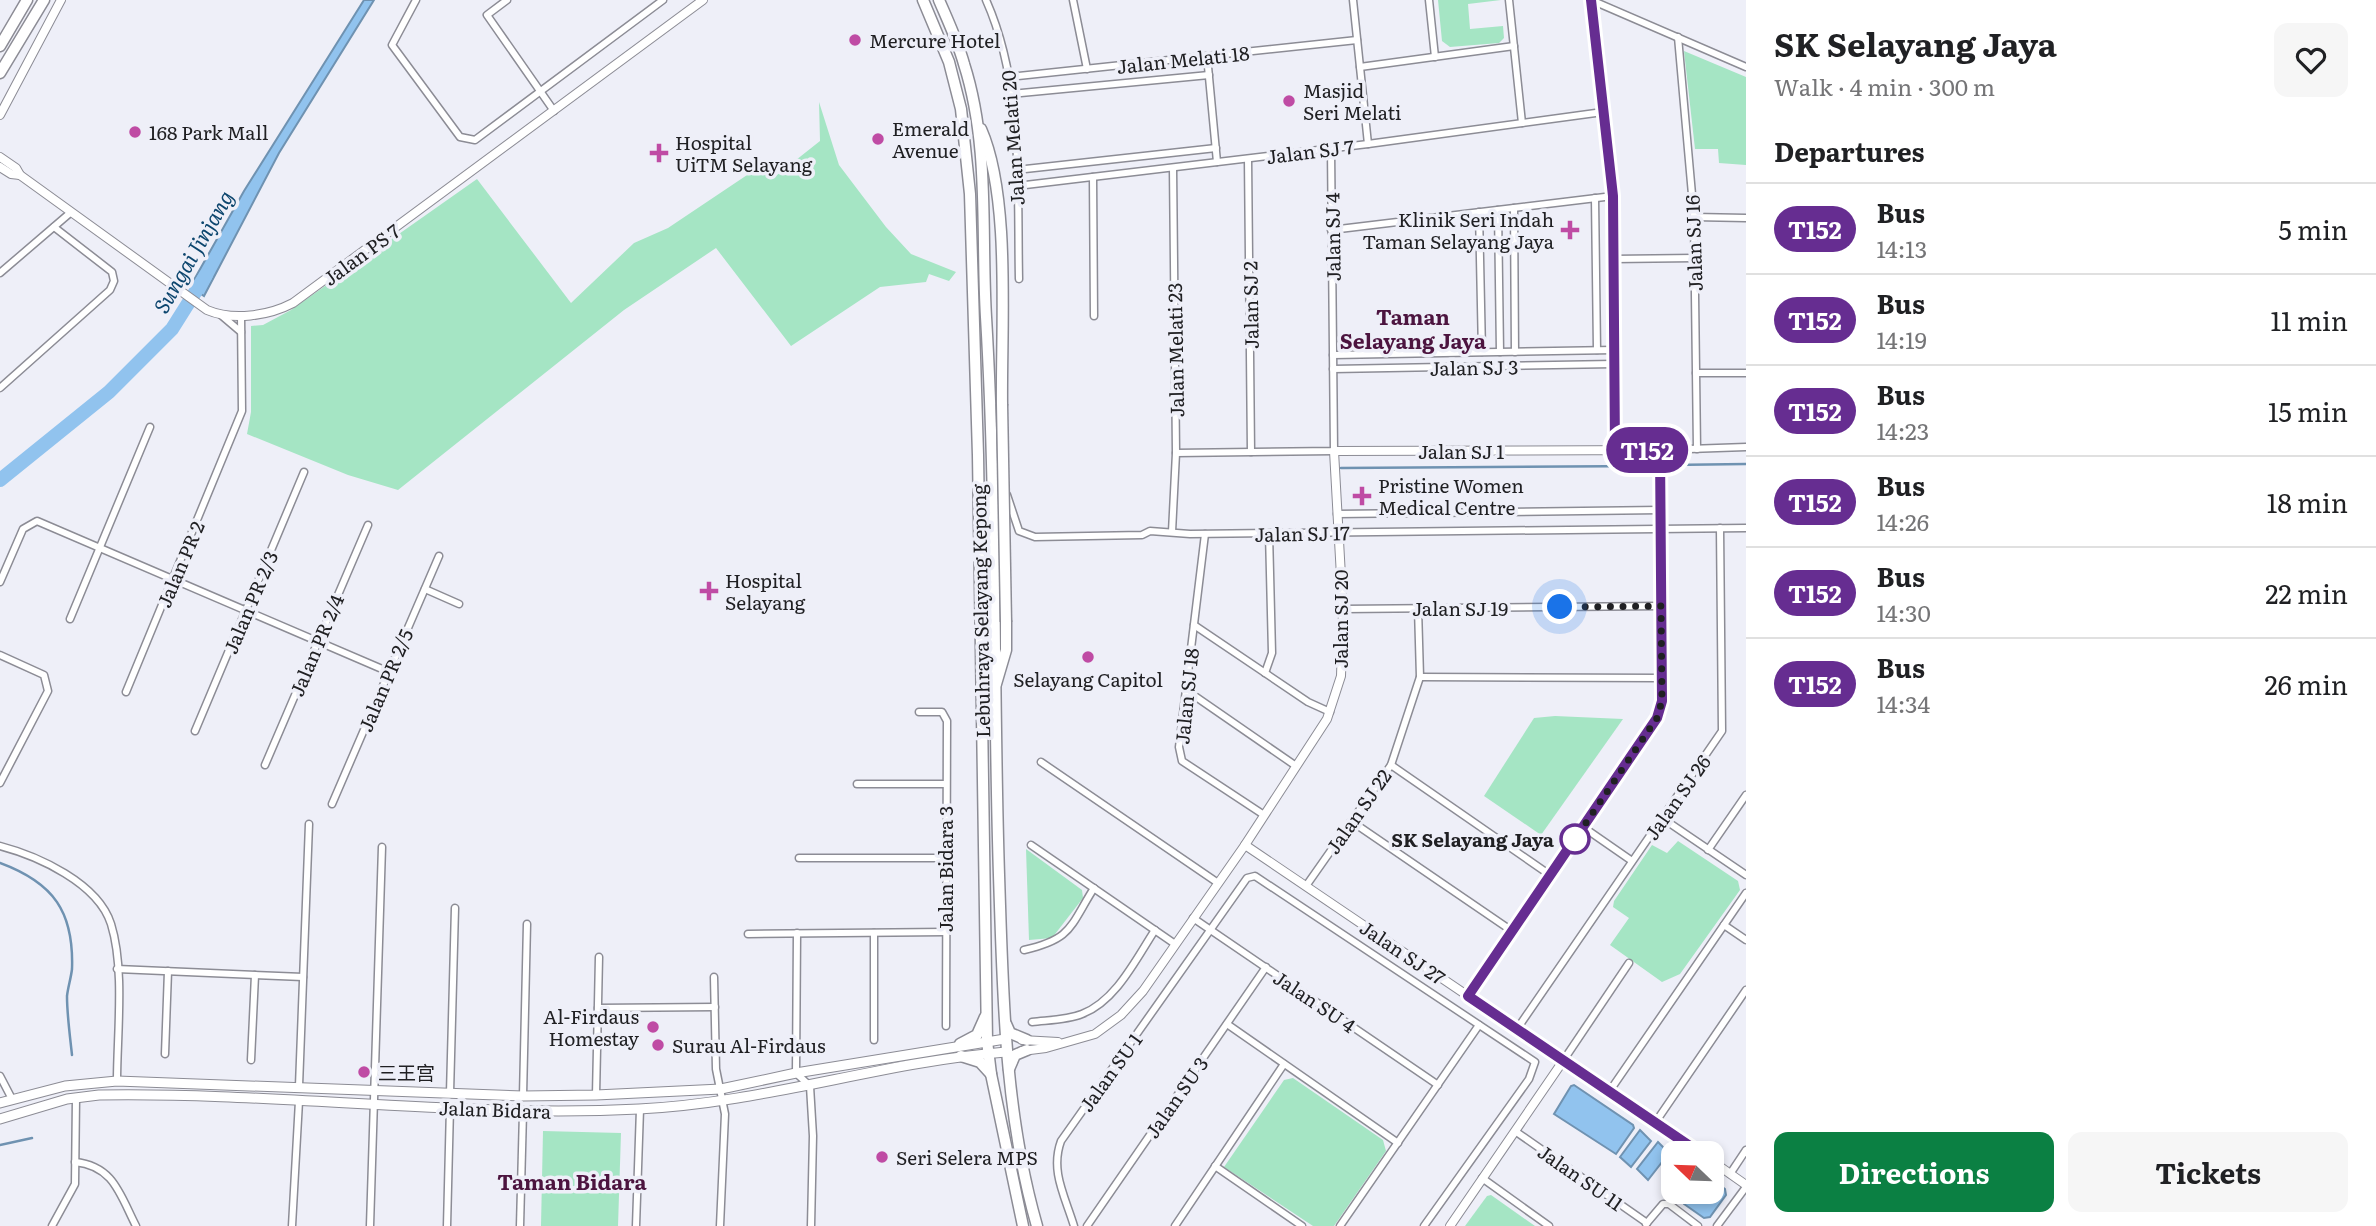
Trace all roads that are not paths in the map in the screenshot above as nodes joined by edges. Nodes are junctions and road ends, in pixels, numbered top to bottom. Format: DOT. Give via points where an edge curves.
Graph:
graph roads {
  1 [pos="27,0"];
  2 [pos="61,0"];
  3 [pos="416,0"];
  4 [pos="507,0"];
  5 [pos="663,0"];
  6 [pos="703,0"];
  7 [pos="923,0"];
  8 [pos="939,0"];
  9 [pos="986,0"];
  10 [pos="1073,0"];
  11 [pos="1353,0"];
  12 [pos="1429,0"];
  13 [pos="1509,0"];
  14 [pos="1591,0"];
  15 [pos="44,2"];
  16 [pos="1678,37"];
  17 [pos="1357,40"];
  18 [pos="0,46"];
  19 [pos="1514,46"];
  20 [pos="1207,56"];
  21 [pos="1435,57"];
  22 [pos="1360,67"];
  23 [pos="1746,67"];
  24 [pos="1087,69"];
  25 [pos="0,73"];
  26 [pos="1209,75"];
  27 [pos="1009,77"];
  28 [pos="12,92"];
  29 [pos="540,92"];
  30 [pos="1011,94"];
  31 [pos="0,106"];
  32 [pos="554,111"];
  33 [pos="1604,112"];
  34 [pos="0,115"];
  35 [pos="977,120"];
  36 [pos="1522,123"];
  37 [pos="1368,144"];
  38 [pos="1216,148"];
  39 [pos="1331,149"];
  40 [pos="0,157"];
  41 [pos="1248,159"];
  42 [pos="1217,162"];
  43 [pos="0,167"];
  44 [pos="1173,168"];
  45 [pos="1016,170"];
  46 [pos="20,175"];
  47 [pos="1093,177"];
  48 [pos="1017,186"];
  49 [pos="1613,196"];
  50 [pos="1595,198"];
  51 [pos="1514,208"];
  52 [pos="1498,210"];
  53 [pos="1479,212"];
  54 [pos="70,213"];
  55 [pos="1694,217"];
  56 [pos="1746,218"];
  57 [pos="54,227"];
  58 [pos="1331,230"];
  59 [pos="1695,258"];
  60 [pos="1613,259"];
  61 [pos="0,273"];
  62 [pos="1020,279"];
  63 [pos="256,314"];
  64 [pos="221,315"];
  65 [pos="240,316"];
  66 [pos="1094,316"];
  67 [pos="241,332"];
  68 [pos="1597,350"];
  69 [pos="1614,350"];
  70 [pos="1482,352"];
  71 [pos="1500,352"];
  72 [pos="1515,352"];
  73 [pos="1333,355"];
  74 [pos="1614,364"];
  75 [pos="1333,369"];
  76 [pos="1696,373"];
  77 [pos="1746,373"];
  78 [pos="0,387"];
  79 [pos="150,427"];
  80 [pos="1746,447"];
  81 [pos="1697,449"];
  82 [pos="1615,450"];
  83 [pos="1660,450"];
  84 [pos="1334,451"];
  85 [pos="1251,452"];
  86 [pos="1176,453"];
  87 [pos="991,466"];
  88 [pos="304,472"];
  89 [pos="1661,510"];
  90 [pos="1337,514"];
  91 [pos="368,525"];
  92 [pos="1720,528"];
  93 [pos="1746,528"];
  94 [pos="1661,529"];
  95 [pos="1172,532"];
  96 [pos="1338,532"];
  97 [pos="1269,533"];
  98 [pos="1205,534"];
  99 [pos="101,549"];
  100 [pos="439,556"];
  101 [pos="173,580"];
  102 [pos="0,582"];
  103 [pos="425,589"];
  104 [pos="459,604"];
  105 [pos="1661,606"];
  106 [pos="1418,608"];
  107 [pos="1343,609"];
  108 [pos="246,611"];
  109 [pos="70,619"];
  110 [pos="1194,625"];
  111 [pos="317,641"];
  112 [pos="0,655"];
  113 [pos="388,672"];
  114 [pos="1265,673"];
  115 [pos="1420,677"];
  116 [pos="1662,678"];
  117 [pos="993,689"];
  118 [pos="1186,690"];
  119 [pos="126,692"];
  120 [pos="919,712"];
  121 [pos="1329,712"];
  122 [pos="195,731"];
  123 [pos="1041,762"];
  124 [pos="264,765"];
  125 [pos="1391,765"];
  126 [pos="1296,766"];
  127 [pos="0,783"];
  128 [pos="857,784"];
  129 [pos="944,784"];
  130 [pos="1746,795"];
  131 [pos="332,804"];
  132 [pos="1264,815"];
  133 [pos="1662,818"];
  134 [pos="1351,821"];
  135 [pos="309,824"];
  136 [pos="1583,827"];
  137 [pos="1031,845"];
  138 [pos="1245,845"];
  139 [pos="0,846"];
  140 [pos="382,847"];
  141 [pos="1708,850"];
  142 [pos="799,858"];
  143 [pos="945,858"];
  144 [pos="1632,861"];
  145 [pos="1746,875"];
  146 [pos="1550,876"];
  147 [pos="1218,883"];
  148 [pos="1306,886"];
  149 [pos="1094,888"];
  150 [pos="1746,893"];
  151 [pos="455,908"];
  152 [pos="1193,918"];
  153 [pos="527,924"];
  154 [pos="1724,925"];
  155 [pos="1154,930"];
  156 [pos="1210,930"];
  157 [pos="1512,931"];
  158 [pos="946,932"];
  159 [pos="797,933"];
  160 [pos="874,933"];
  161 [pos="748,934"];
  162 [pos="1746,940"];
  163 [pos="1175,944"];
  164 [pos="1024,950"];
  165 [pos="599,957"];
  166 [pos="1629,963"];
  167 [pos="1266,967"];
  168 [pos="117,969"];
  169 [pos="168,971"];
  170 [pos="255,975"];
  171 [pos="303,977"];
  172 [pos="714,977"];
  173 [pos="1746,990"];
  174 [pos="1468,996"];
  175 [pos="715,1007"];
  176 [pos="598,1008"];
  177 [pos="986,1014"];
  178 [pos="1004,1022"];
  179 [pos="1032,1022"];
  180 [pos="1227,1024"];
  181 [pos="1479,1025"];
  182 [pos="946,1026"];
  183 [pos="1517,1029"];
  184 [pos="1005,1039"];
  185 [pos="874,1040"];
  186 [pos="987,1041"];
  187 [pos="1027,1045"];
  188 [pos="960,1050"];
  189 [pos="1006,1052"];
  190 [pos="165,1054"];
  191 [pos="988,1054"];
  192 [pos="251,1060"];
  193 [pos="1563,1061"];
  194 [pos="1284,1064"];
  195 [pos="1008,1072"];
  196 [pos="796,1073"];
  197 [pos="991,1074"];
  198 [pos="0,1076"];
  199 [pos="117,1081"];
  200 [pos="1438,1084"];
  201 [pos="299,1086"];
  202 [pos="810,1086"];
  203 [pos="721,1088"];
  204 [pos="375,1090"];
  205 [pos="1609,1092"];
  206 [pos="450,1093"];
  207 [pos="596,1095"];
  208 [pos="523,1097"];
  209 [pos="76,1098"];
  210 [pos="12,1099"];
  211 [pos="299,1101"];
  212 [pos="724,1101"];
  213 [pos="0,1103"];
  214 [pos="375,1104"];
  215 [pos="450,1107"];
  216 [pos="640,1109"];
  217 [pos="523,1112"];
  218 [pos="0,1119"];
  219 [pos="1655,1123"];
  220 [pos="1515,1131"];
  221 [pos="1682,1141"];
  222 [pos="1398,1143"];
  223 [pos="1746,1150"];
  224 [pos="75,1162"];
  225 [pos="1215,1166"];
  226 [pos="1724,1170"];
  227 [pos="1730,1174"];
  228 [pos="1482,1178"];
  229 [pos="1746,1186"];
  230 [pos="1646,1224"];
  231 [pos="52,1226"];
  232 [pos="136,1226"];
  233 [pos="292,1226"];
  234 [pos="370,1226"];
  235 [pos="447,1226"];
  236 [pos="520,1226"];
  237 [pos="636,1226"];
  238 [pos="720,1226"];
  239 [pos="811,1226"];
  240 [pos="1023,1226"];
  241 [pos="1037,1226"];
  242 [pos="1074,1226"];
  243 [pos="1087,1226"];
  244 [pos="1175,1226"];
  245 [pos="1302,1226"];
  246 [pos="1340,1226"];
  247 [pos="1424,1226"];
  248 [pos="1450,1226"];
  249 [pos="1549,1226"];
  250 [pos="1698,1226"];
  251 [pos="1717,1226"];
  1 -- 18 [label="main road"];
  2 -- 28 [label="street"];
  3 -- 29 [label="street" via="392,46 460,138 475,140"];
  4 -- 29 [label="street" via="487,15"];
  5 -- 29 [label="street"];
  6 -- 32 [label="street, Jalan PS 7"];
  7 -- 177 [label="main road, Lebuhraya Selayang Kepong" via="949,62 961,109 970,194"];
  8 -- 35 [label="main road, Lebuhraya Selayang Kepong" via="965,65"];
  9 -- 27 [label="street, Jalan Melati 20" via="1000,31"];
  10 -- 24 [label="street"];
  11 -- 17 [label="street"];
  12 -- 21 [label="street"];
  13 -- 19 [label="street"];
  14 -- 16 [label="street"];
  14 -- 33 [label="street"];
  15 -- 25 [label="main road"];
  16 -- 23 [label="street"];
  16 -- 55 [label="street, Jalan SJ 16"];
  17 -- 20 [label="street, Jalan Melati 18"];
  17 -- 22 [label="street"];
  19 -- 21 [label="street"];
  19 -- 36 [label="street"];
  20 -- 24 [label="street, Jalan Melati 18"];
  20 -- 26 [label="street"];
  21 -- 22 [label="street"];
  22 -- 37 [label="street"];
  24 -- 27 [label="street, Jalan Melati 18"];
  26 -- 30 [label="street"];
  26 -- 38 [label="street"];
  27 -- 30 [label="street, Jalan Melati 20"];
  28 -- 31 [label="street"];
  28 -- 34 [label="street"];
  29 -- 32 [label="street"];
  30 -- 45 [label="street, Jalan Melati 20"];
  32 -- 63 [label="street, Jalan PS 7" via="293,303"];
  33 -- 36 [label="street, Jalan SJ 7"];
  33 -- 49 [label="street"];
  35 -- 87 [label="main road, Lebuhraya Selayang Kepong"];
  35 -- 117 [label="main road, bridge" via="989,147 999,207 1006,650"];
  36 -- 37 [label="street, Jalan SJ 7"];
  37 -- 39 [label="street, Jalan SJ 7"];
  38 -- 42 [label="street"];
  38 -- 45 [label="street"];
  39 -- 41 [label="street, Jalan SJ 7"];
  39 -- 58 [label="street, Jalan SJ 4"];
  40 -- 46 [label="street"];
  41 -- 42 [label="street, Jalan SJ 7"];
  41 -- 85 [label="street, Jalan SJ 2"];
  42 -- 44 [label="street, Jalan SJ 7"];
  43 -- 46 [label="street, Jalan PS 7"];
  44 -- 47 [label="street, Jalan SJ 7"];
  44 -- 86 [label="street, Jalan Melati 23"];
  45 -- 48 [label="street, Jalan Melati 20"];
  46 -- 54 [label="street, Jalan PS 7"];
  47 -- 48 [label="street, Jalan SJ 7"];
  47 -- 66 [label="street"];
  48 -- 62 [label="street, Jalan Melati 20"];
  49 -- 50 [label="street"];
  49 -- 60 [label="street"];
  50 -- 51 [label="street"];
  50 -- 68 [label="street"];
  51 -- 52 [label="street"];
  51 -- 72 [label="street"];
  52 -- 53 [label="street"];
  52 -- 71 [label="street"];
  53 -- 58 [label="street"];
  53 -- 70 [label="street"];
  54 -- 57 [label="street"];
  54 -- 64 [label="street, Jalan PS 7" via="200,306"];
  55 -- 56 [label="street"];
  55 -- 59 [label="street, Jalan SJ 16"];
  57 -- 61 [label="street"];
  57 -- 78 [label="street" via="112,272 114,281 110,290"];
  58 -- 73 [label="street, Jalan SJ 4"];
  59 -- 60 [label="street"];
  59 -- 76 [label="street, Jalan SJ 16"];
  60 -- 69 [label="street"];
  63 -- 65 [label="street, Jalan PS 7"];
  63 -- 67 [label="street"];
  64 -- 65 [label="street, Jalan PS 7"];
  64 -- 67 [label="street"];
  65 -- 67 [label="street, Jalan PR 2"];
  67 -- 101 [label="street, Jalan PR 2" via="242,411"];
  68 -- 69 [label="street, Jalan SJ 3"];
  68 -- 72 [label="street, Jalan SJ 3"];
  69 -- 74 [label="street"];
  70 -- 71 [label="street, Jalan SJ 3"];
  70 -- 73 [label="street, Jalan SJ 3"];
  71 -- 72 [label="street, Jalan SJ 3"];
  73 -- 75 [label="street, Jalan SJ 4"];
  74 -- 75 [label="street, Jalan SJ 3"];
  74 -- 82 [label="street"];
  75 -- 84 [label="street, Jalan SJ 4"];
  76 -- 77 [label="street"];
  76 -- 81 [label="street, Jalan SJ 16"];
  79 -- 99 [label="street"];
  80 -- 81 [label="street, Jalan SJ 1"];
  81 -- 83 [label="street, Jalan SJ 1"];
  82 -- 83 [label="street, Jalan SJ 1"];
  82 -- 84 [label="street, Jalan SJ 1"];
  83 -- 89 [label="street"];
  84 -- 85 [label="street, Jalan SJ 1"];
  84 -- 90 [label="street, Jalan SJ 20"];
  85 -- 86 [label="street, Jalan SJ 1"];
  86 -- 95 [label="street, Jalan Melati 23"];
  87 -- 95 [label="street, Jalan SJ 17" via="1006,489 1014,521 1026,536"];
  87 -- 117 [label="main road, Lebuhraya Selayang Kepong"];
  88 -- 108 [label="street, Jalan PR 2/3"];
  89 -- 90 [label="street, Jalan SJ 17"];
  89 -- 94 [label="street"];
  90 -- 96 [label="street, Jalan SJ 20"];
  91 -- 111 [label="street, Jalan PR 2/4"];
  92 -- 93 [label="street, Jalan SJ 17"];
  92 -- 94 [label="street, Jalan SJ 17"];
  92 -- 133 [label="street, Jalan SJ 26" via="1722,730"];
  94 -- 96 [label="street, Jalan SJ 17"];
  94 -- 105 [label="street"];
  95 -- 98 [label="street, Jalan SJ 17"];
  96 -- 97 [label="street, Jalan SJ 17"];
  96 -- 107 [label="street, Jalan SJ 20"];
  97 -- 98 [label="street, Jalan SJ 17"];
  97 -- 114 [label="street" via="1272,653"];
  98 -- 110 [label="street, Jalan SJ 18"];
  99 -- 101 [label="street"];
  99 -- 102 [label="street" via="37,521 23,529"];
  99 -- 109 [label="street"];
  100 -- 103 [label="street, Jalan PR 2/5"];
  101 -- 108 [label="street"];
  101 -- 119 [label="street, Jalan PR 2"];
  103 -- 104 [label="street"];
  103 -- 113 [label="street, Jalan PR 2/5"];
  105 -- 106 [label="street, Jalan SJ 19"];
  105 -- 116 [label="street"];
  106 -- 107 [label="street, Jalan SJ 19"];
  106 -- 115 [label="street, Jalan SJ 22"];
  107 -- 121 [label="street, Jalan SJ 20" via="1341,669"];
  108 -- 111 [label="street"];
  108 -- 122 [label="street, Jalan PR 2/3"];
  110 -- 114 [label="street"];
  110 -- 118 [label="street, Jalan SJ 18"];
  111 -- 113 [label="street"];
  111 -- 124 [label="street, Jalan PR 2/4"];
  112 -- 127 [label="street" via="44,675 48,685"];
  113 -- 131 [label="street, Jalan PR 2/5"];
  114 -- 121 [label="street"];
  115 -- 116 [label="street"];
  115 -- 125 [label="street, Jalan SJ 22"];
  116 -- 136 [label="street" via="1657,718"];
  117 -- 178 [label="main road, Lebuhraya Selayang Kepong"];
  118 -- 126 [label="street"];
  118 -- 132 [label="street, Jalan SJ 18" via="1179,747 1182,761"];
  120 -- 129 [label="street, Jalan Bidara 3" via="944,713 947,721"];
  121 -- 126 [label="street, Jalan SJ 20"];
  123 -- 147 [label="street"];
  125 -- 134 [label="street, Jalan SJ 22"];
  125 -- 146 [label="street"];
  126 -- 132 [label="street, Jalan SJ 20"];
  128 -- 129 [label="street"];
  129 -- 143 [label="street, Jalan Bidara 3"];
  130 -- 141 [label="street"];
  132 -- 138 [label="street, Jalan SJ 20"];
  133 -- 141 [label="street"];
  133 -- 144 [label="street, Jalan SJ 26"];
  134 -- 148 [label="street, Jalan SJ 22"];
  134 -- 157 [label="street"];
  135 -- 171 [label="street"];
  136 -- 144 [label="street"];
  136 -- 146 [label="street"];
  137 -- 149 [label="street"];
  138 -- 147 [label="street, Jalan SJ 20"];
  138 -- 148 [label="street, Jalan SJ 27"];
  139 -- 168 [label="street" via="58,868 96,901 111,925"];
  140 -- 204 [label="street"];
  141 -- 145 [label="street"];
  142 -- 143 [label="street"];
  143 -- 158 [label="street, Jalan Bidara 3"];
  144 -- 183 [label="street, Jalan SJ 26"];
  146 -- 157 [label="street"];
  147 -- 152 [label="street, Jalan SJ 20"];
  148 -- 174 [label="street, Jalan SJ 27"];
  149 -- 155 [label="street"];
  149 -- 164 [label="street" via="1063,937"];
  150 -- 154 [label="street"];
  151 -- 206 [label="street"];
  152 -- 156 [label="street, Jalan SU 4"];
  152 -- 163 [label="street, Jalan SJ 20"];
  153 -- 208 [label="street"];
  154 -- 162 [label="street"];
  154 -- 205 [label="street"];
  155 -- 163 [label="street"];
  155 -- 179 [label="street" via="1122,980 1095,1007 1074,1016"];
  156 -- 167 [label="street, Jalan SU 4"];
  156 -- 181 [label="street, Jalan SU 1" via="1247,878 1255,876"];
  156 -- 242 [label="street, Jalan SU 1" via="1061,1141 1056,1170"];
  157 -- 174 [label="street"];
  158 -- 160 [label="street"];
  158 -- 182 [label="street, Jalan Bidara 3"];
  159 -- 160 [label="street"];
  159 -- 161 [label="street"];
  159 -- 196 [label="street"];
  160 -- 185 [label="street"];
  163 -- 187 [label="street, Jalan SJ 20" via="1143,991 1095,1034"];
  165 -- 176 [label="street"];
  166 -- 193 [label="street"];
  167 -- 180 [label="street, Jalan SU 3"];
  167 -- 200 [label="street, Jalan SU 4"];
  168 -- 169 [label="street"];
  168 -- 199 [label="street"];
  169 -- 170 [label="street"];
  169 -- 190 [label="street"];
  170 -- 171 [label="street"];
  170 -- 192 [label="street"];
  171 -- 201 [label="street"];
  172 -- 175 [label="street"];
  173 -- 219 [label="street"];
  174 -- 183 [label="street, Jalan SJ 27"];
  175 -- 176 [label="street"];
  175 -- 203 [label="street" via="716,1069"];
  176 -- 207 [label="street"];
  177 -- 186 [label="main road, Lebuhraya Selayang Kepong"];
  177 -- 188 [label="main road" via="977,1035"];
  178 -- 184 [label="main road, Lebuhraya Selayang Kepong"];
  178 -- 187 [label="main road" via="1010,1033"];
  180 -- 194 [label="street"];
  180 -- 243 [label="street, Jalan SU 3"];
  181 -- 200 [label="street"];
  181 -- 247 [label="street" via="1535,1062 1529,1079"];
  183 -- 193 [label="street, Jalan SJ 27"];
  184 -- 186 [label="main road, Jalan Bidara"];
  184 -- 187 [label="street"];
  184 -- 189 [label="main road, Lebuhraya Selayang Kepong"];
  186 -- 188 [label="main road, Jalan Bidara"];
  186 -- 191 [label="main road, Lebuhraya Selayang Kepong"];
  187 -- 189 [label="street"];
  187 -- 195 [label="main road" via="1014,1055"];
  188 -- 191 [label="main road, Jalan Bidara"];
  188 -- 196 [label="main road, Jalan Bidara"];
  188 -- 197 [label="main road"];
  188 -- 202 [label="main road, Jalan Bidara"];
  189 -- 191 [label="main road, Jalan Bidara"];
  189 -- 195 [label="main road, Lebuhraya Selayang Kepong"];
  191 -- 197 [label="main road, Lebuhraya Selayang Kepong"];
  193 -- 205 [label="street, Jalan SJ 27"];
  193 -- 220 [label="street"];
  194 -- 222 [label="street"];
  194 -- 225 [label="street"];
  195 -- 241 [label="main road, Lebuhraya Selayang Kepong" via="1016,1136"];
  196 -- 202 [label="street"];
  196 -- 203 [label="main road, Jalan Bidara"];
  197 -- 240 [label="main road, Lebuhraya Selayang Kepong"];
  198 -- 210 [label="street"];
  199 -- 201 [label="main road, Jalan Bidara"];
  199 -- 210 [label="main road, Jalan Bidara" via="75,1084"];
  200 -- 222 [label="street"];
  201 -- 204 [label="main road, Jalan Bidara"];
  202 -- 212 [label="main road, Jalan Bidara"];
  202 -- 239 [label="street"];
  203 -- 207 [label="main road, Jalan Bidara"];
  203 -- 212 [label="street"];
  204 -- 206 [label="main road, Jalan Bidara"];
  204 -- 214 [label="street"];
  205 -- 219 [label="street, Jalan SJ 27"];
  206 -- 208 [label="main road, Jalan Bidara"];
  207 -- 208 [label="main road, Jalan Bidara"];
  209 -- 211 [label="main road, Jalan Bidara" via="118,1094"];
  209 -- 218 [label="main road, Jalan Bidara"];
  209 -- 224 [label="street"];
  210 -- 213 [label="main road, Jalan Bidara"];
  211 -- 214 [label="main road, Jalan Bidara"];
  211 -- 233 [label="street"];
  212 -- 216 [label="main road, Jalan Bidara"];
  212 -- 238 [label="street"];
  214 -- 215 [label="main road, Jalan Bidara"];
  214 -- 234 [label="street"];
  215 -- 217 [label="main road, Jalan Bidara"];
  215 -- 235 [label="street"];
  216 -- 217 [label="main road, Jalan Bidara"];
  216 -- 237 [label="street"];
  217 -- 236 [label="street"];
  219 -- 221 [label="street, Jalan SJ 27"];
  220 -- 228 [label="street"];
  220 -- 230 [label="street, Jalan SU 11"];
  222 -- 246 [label="street"];
  223 -- 227 [label="street"];
  224 -- 231 [label="street" via="75,1184"];
  224 -- 232 [label="street" via="104,1170"];
  225 -- 244 [label="street"];
  225 -- 245 [label="street"];
  226 -- 227 [label="street"];
  227 -- 229 [label="street"];
  228 -- 248 [label="street"];
  228 -- 249 [label="street"];
  229 -- 251 [label="street"];
  230 -- 250 [label="street" via="1659,1206 1669,1204"];
}
